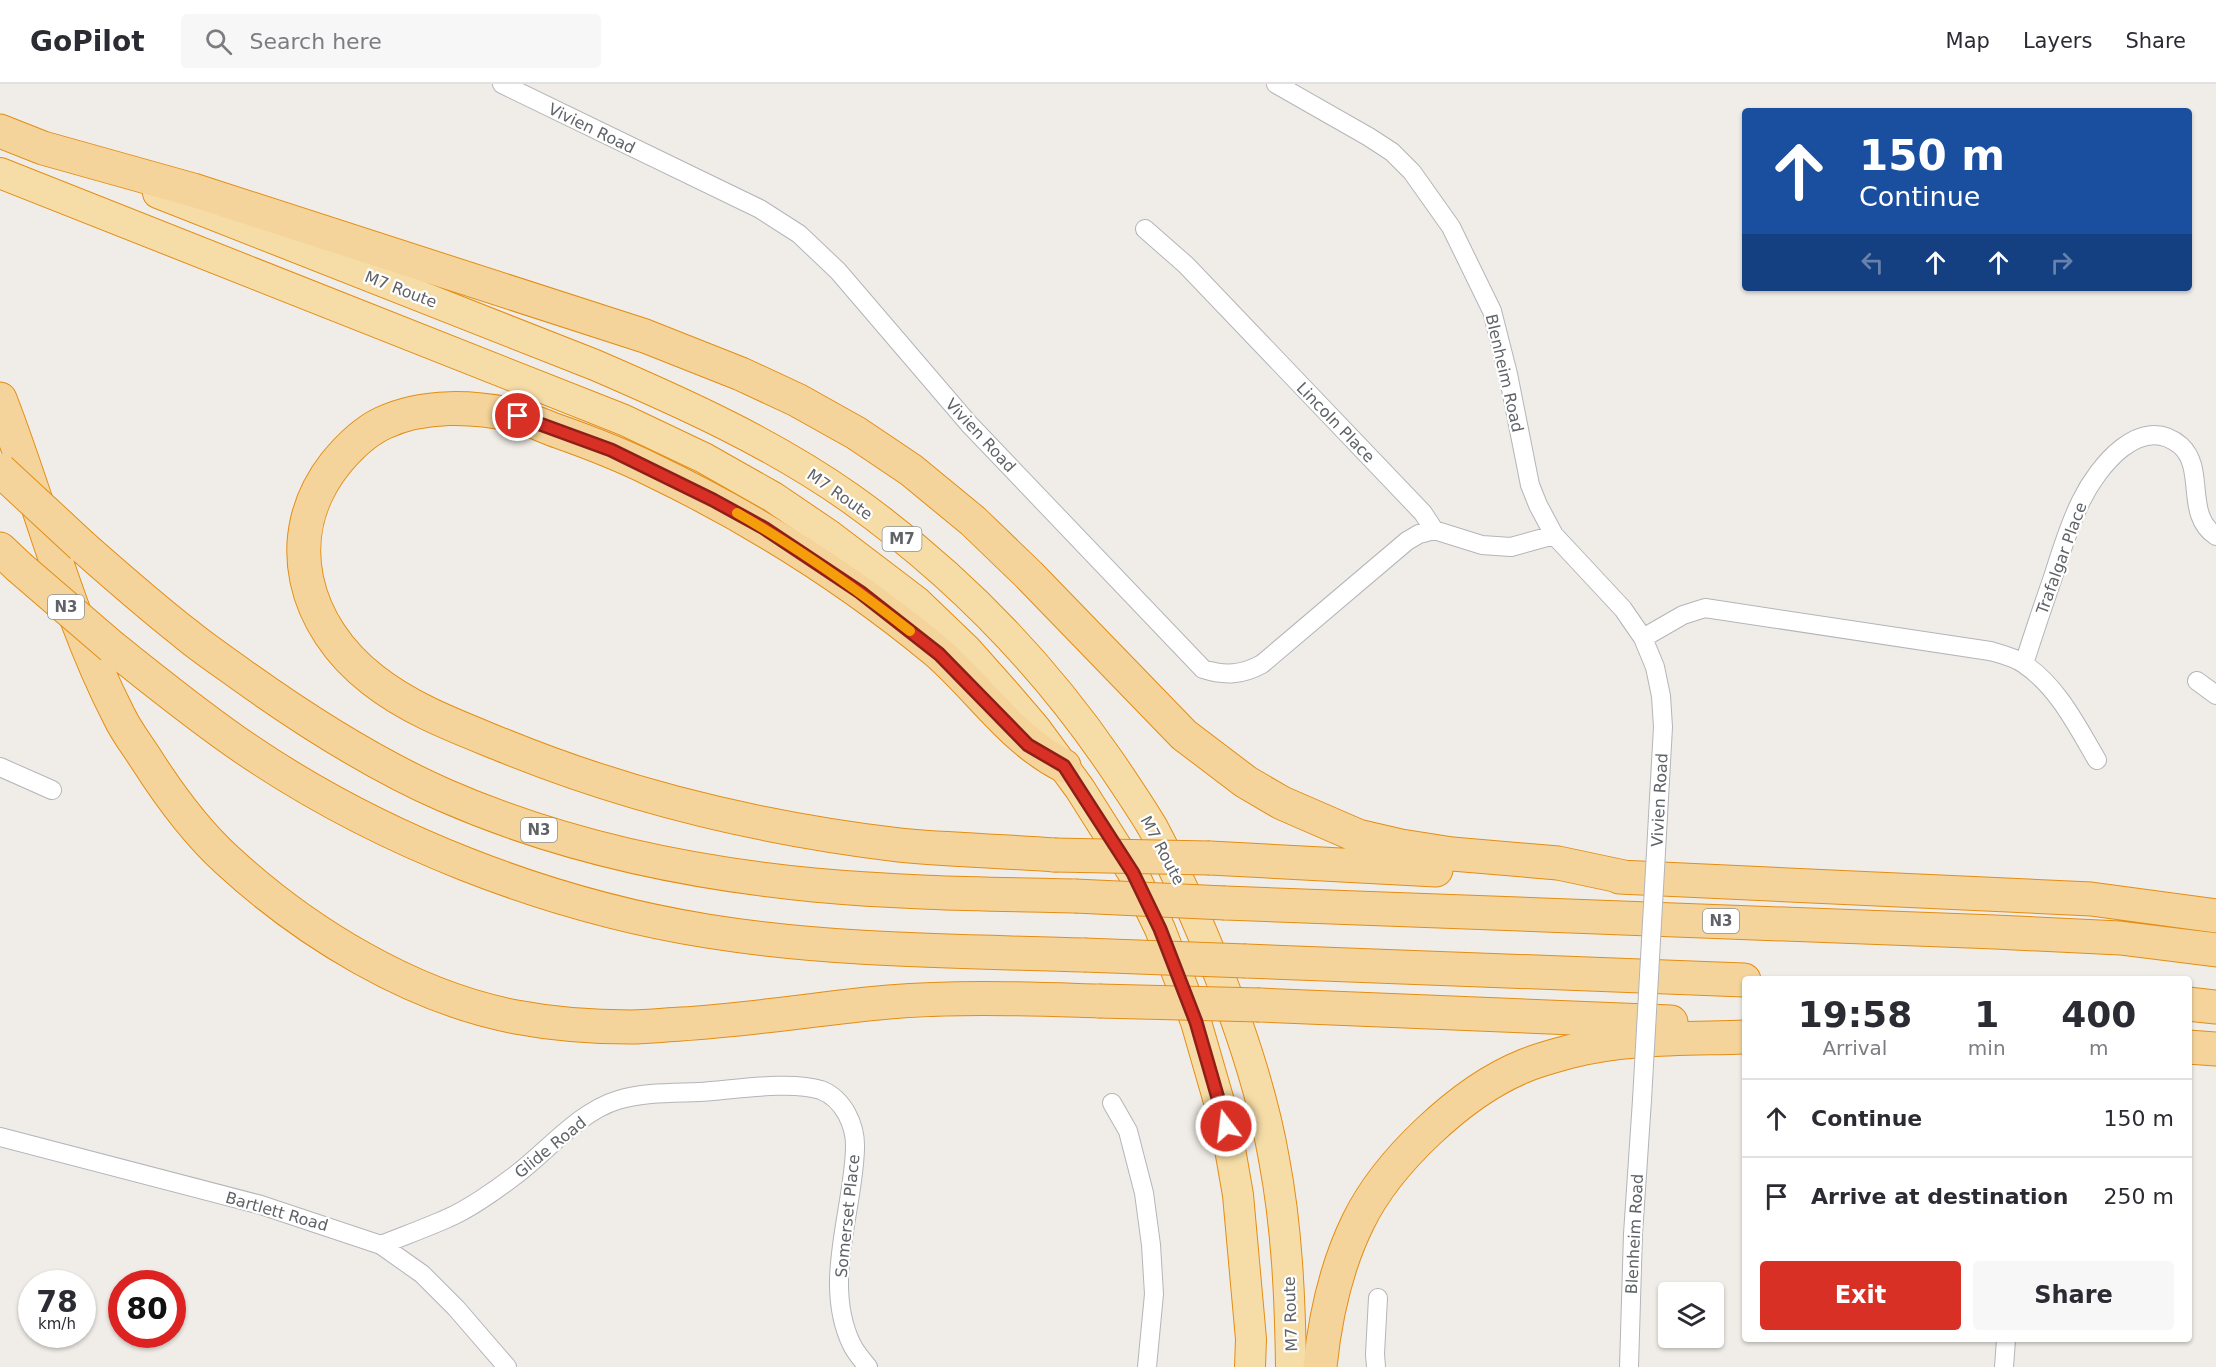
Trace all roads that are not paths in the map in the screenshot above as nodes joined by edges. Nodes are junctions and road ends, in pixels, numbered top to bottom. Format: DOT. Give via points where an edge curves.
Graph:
graph roads {
  1 [pos="502,84"];
  2 [pos="1276,84"];
  3 [pos="0,130"];
  4 [pos="43,148"];
  5 [pos="0,173"];
  6 [pos="1145,229"];
  7 [pos="0,399"];
  8 [pos="0,470"];
  9 [pos="1434,530"];
  10 [pos="1554,535"];
  11 [pos="2216,536"];
  12 [pos="9,558"];
  13 [pos="1643,638"];
  14 [pos="2024,664"];
  15 [pos="2197,681"];
  16 [pos="2216,695"];
  17 [pos="2097,760"];
  18 [pos="0,766"];
  19 [pos="1064,766"];
  20 [pos="52,790"];
  21 [pos="1624,877"];
  22 [pos="2216,916"];
  23 [pos="2216,950"];
  24 [pos="1742,980"];
  25 [pos="2192,1004"];
  26 [pos="2216,1007"];
  27 [pos="1742,1025"];
  28 [pos="1742,1037"];
  29 [pos="2192,1047"];
  30 [pos="2216,1049"];
  31 [pos="836,1100"];
  32 [pos="1642,1100"];
  33 [pos="1112,1102"];
  34 [pos="0,1137"];
  35 [pos="381,1245"];
  36 [pos="1378,1298"];
  37 [pos="2006,1342"];
  38 [pos="507,1367"];
  39 [pos="868,1367"];
  40 [pos="1147,1367"];
  41 [pos="1250,1367"];
  42 [pos="1291,1367"];
  43 [pos="1320,1367"];
  44 [pos="1376,1367"];
  45 [pos="1629,1367"];
  46 [pos="2004,1367"];
  1 -- 9 [label="street, Vivien Road" via="760,209 799,234 838,271 969,424 1203,669 1232,675 1262,664 1407,541"];
  2 -- 10 [label="street, Blenheim Road" via="1392,152 1412,172 1451,227 1492,310 1530,485"];
  3 -- 4 [label="highway, M7 Route / M7"];
  4 -- 21 [label="highway" via="205,193 645,336 741,374 846,427 911,470 973,521 1029,575 1184,735 1246,782 1282,803 1358,836 1401,846 1558,863"];
  4 -- 42 [label="highway, M7 Route / M7" via="664,394 790,460 850,498 952,580 994,620 1082,721 1152,826 1196,914 1243,1037 1274,1158 1288,1254"];
  5 -- 19 [label="highway, M7" via="624,420 704,458 773,497 917,602 966,649"];
  6 -- 9 [label="street, Lincoln Place" via="1186,265"];
  7 -- 27 [label="highway, bridge" via="100,678 121,721 171,796 226,859 327,938 425,989 514,1017 634,1027 891,1002 992,998"];
  8 -- 23 [label="highway, N3, bridge" via="187,636 284,705 372,759 445,795 524,825 608,850 720,873 825,886 1995,932 2120,938"];
  9 -- 10 [label="street" via="1482,545 1511,547"];
  10 -- 13 [label="street, Vivien Road" via="1623,609"];
  11 -- 14 [label="street, Trafalgar Place" via="2202,522 2189,457 2182,447 2158,435 2128,443 2099,471 2081,501"];
  12 -- 24 [label="highway, N3, bridge" via="166,691 247,750 337,804 508,881 606,910 717,932 894,949"];
  13 -- 14 [label="street" via="1683,615 1705,608 1990,651"];
  13 -- 32 [label="street, Vivien Road, bridge" via="1655,667 1663,727"];
  14 -- 17 [label="street" via="2043,679 2069,712"];
  15 -- 16 [label="street"];
  18 -- 20 [label="street"];
  19 -- 21 [label="highway, bridge" via="1028,745 939,654 860,592 764,528 611,450 518,416 445,409 412,412 379,425 348,447 325,477 309,511 303,540 310,597 343,653 372,679 443,721 535,759 623,789 819,834 882,842 1054,855 1210,858"];
  19 -- 41 [label="highway, M7" via="1133,873 1160,929 1196,1022 1226,1126 1238,1195"];
  21 -- 22 [label="highway" via="2071,898"];
  25 -- 26 [label="highway"];
  28 -- 43 [label="highway" via="1605,1045 1569,1052 1524,1066 1447,1114 1385,1180 1358,1221 1328,1308"];
  29 -- 30 [label="highway"];
  31 -- 35 [label="street, Glide Road" via="822,1091 794,1086 617,1100 571,1128 513,1178 458,1212"];
  31 -- 39 [label="street, Somerset Place" via="850,1119 855,1135 839,1294 842,1319 852,1346"];
  32 -- 45 [label="street, Blenheim Road"];
  33 -- 40 [label="street" via="1128,1131 1144,1193 1151,1245 1154,1293"];
  34 -- 35 [label="street, Bartlett Road" via="261,1205"];
  35 -- 38 [label="street, Bartlett Road" via="422,1274"];
  36 -- 44 [label="street"];
  37 -- 46 [label="street"];
}
